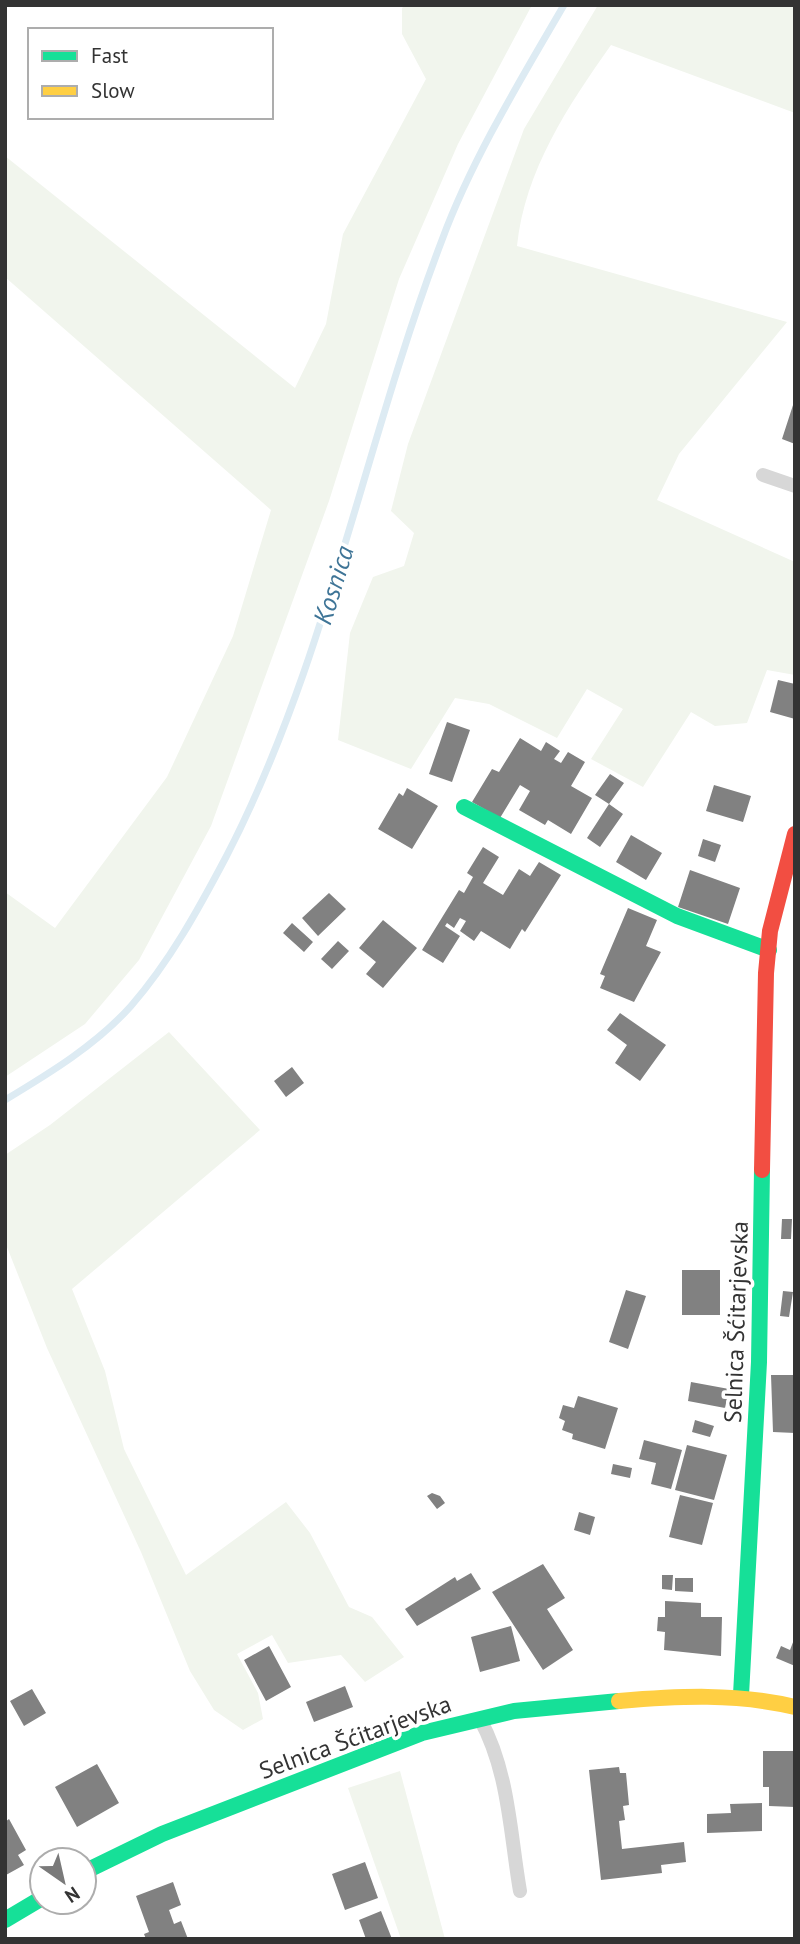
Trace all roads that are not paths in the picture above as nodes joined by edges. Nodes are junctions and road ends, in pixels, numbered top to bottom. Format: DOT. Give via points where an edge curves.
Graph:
graph roads {
  1 [pos="763,475"];
  2 [pos="795,486"];
  3 [pos="464,807"];
  4 [pos="795,834"];
  5 [pos="769,950"];
  6 [pos="741,1695"];
  7 [pos="795,1707"];
  8 [pos="480,1718"];
  9 [pos="98,1865"];
  10 [pos="520,1891"];
  11 [pos="28,1906"];
  12 [pos="5,1920"];
  1 -- 2 [label="lane"];
  3 -- 5 [label="street" via="677,916"];
  4 -- 5 [label="street, Selnica Šćitarjevska" via="781,879"];
  5 -- 6 [label="street, Selnica Šćitarjevska" via="759,1362"];
  6 -- 7 [label="street, Selnica Šćitarjevska"];
  6 -- 8 [label="street, Selnica Šćitarjevska" via="564,1705"];
  8 -- 9 [label="street, Selnica Šćitarjevska" via="365,1752 139,1843"];
  8 -- 10 [label="lane" via="503,1779"];
  11 -- 12 [label="street"];
}
